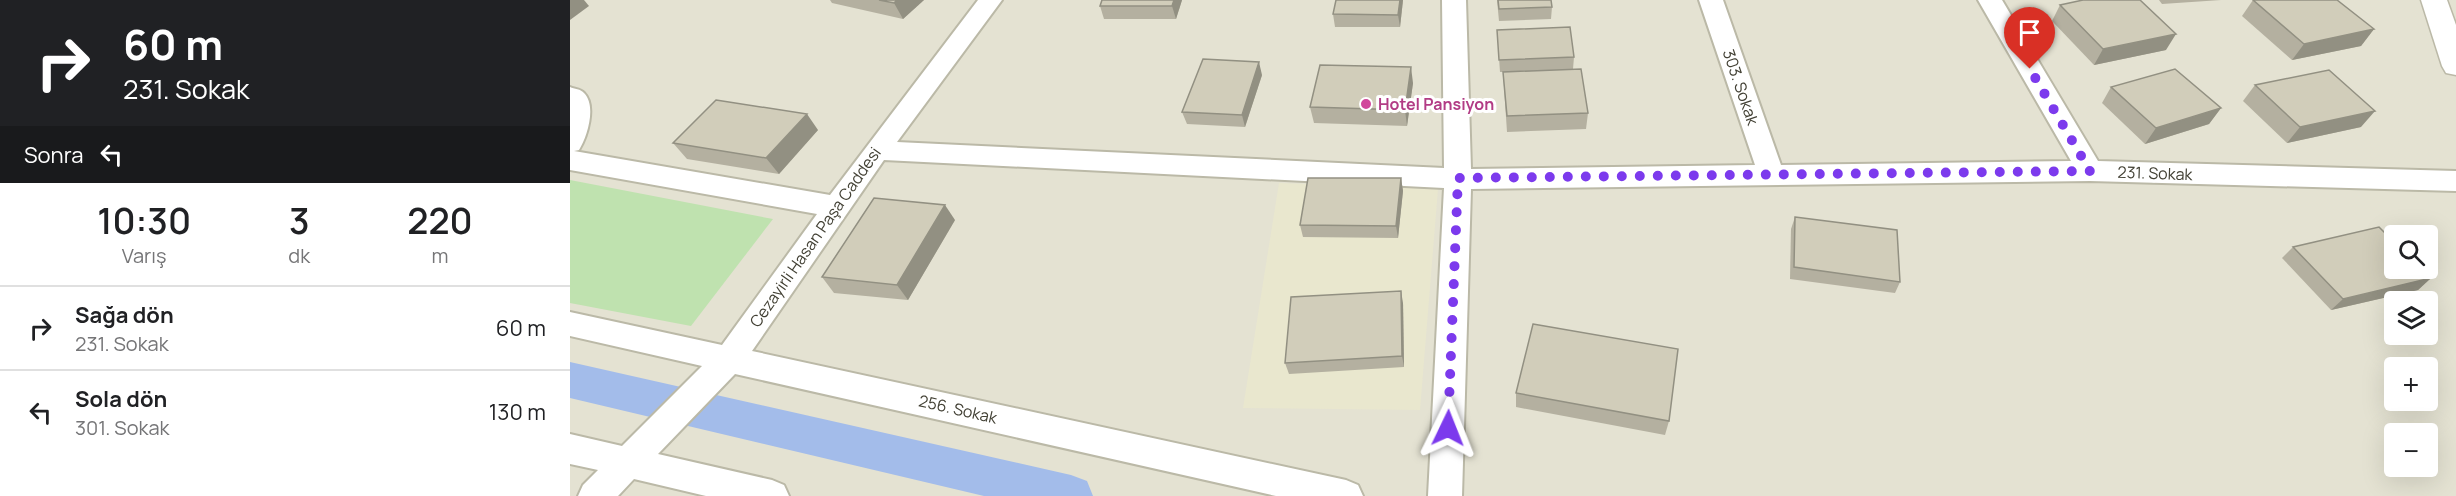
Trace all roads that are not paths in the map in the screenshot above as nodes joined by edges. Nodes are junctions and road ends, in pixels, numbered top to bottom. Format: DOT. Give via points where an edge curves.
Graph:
graph roads {
  1 [pos="990,0"];
  2 [pos="1454,0"];
  3 [pos="1711,0"];
  4 [pos="1990,0"];
  5 [pos="2434,0"];
  6 [pos="2456,66"];
  7 [pos="570,96"];
  8 [pos="570,143"];
  9 [pos="877,150"];
  10 [pos="570,160"];
  11 [pos="2090,171"];
  12 [pos="1771,174"];
  13 [pos="1458,178"];
  14 [pos="2456,181"];
  15 [pos="837,207"];
  16 [pos="570,324"];
  17 [pos="721,367"];
  18 [pos="570,449"];
  19 [pos="628,464"];
  20 [pos="595,496"];
  21 [pos="772,496"];
  22 [pos="1346,496"];
  23 [pos="1445,496"];
  1 -- 9 [label="street, Cezayirli Hasan Paşa Caddesi"];
  2 -- 13 [label="street"];
  3 -- 12 [label="street, 303. Sokak"];
  4 -- 11 [label="street"];
  5 -- 6 [label="street"];
  7 -- 8 [label="street" via="575,99 577,128"];
  9 -- 13 [label="street, 231. Sokak"];
  9 -- 15 [label="street, Cezayirli Hasan Paşa Caddesi"];
  10 -- 15 [label="street"];
  11 -- 12 [label="street, 231. Sokak"];
  11 -- 14 [label="street, 231. Sokak"];
  12 -- 13 [label="street, 231. Sokak"];
  13 -- 23 [label="street"];
  15 -- 17 [label="street, Cezayirli Hasan Paşa Caddesi"];
  16 -- 17 [label="street, 256. Sokak"];
  17 -- 19 [label="street, Cezayirli Hasan Paşa Caddesi"];
  17 -- 22 [label="street, 256. Sokak"];
  18 -- 19 [label="street"];
  19 -- 20 [label="street, Cezayirli Hasan Paşa Caddesi"];
  19 -- 21 [label="street"];
}
